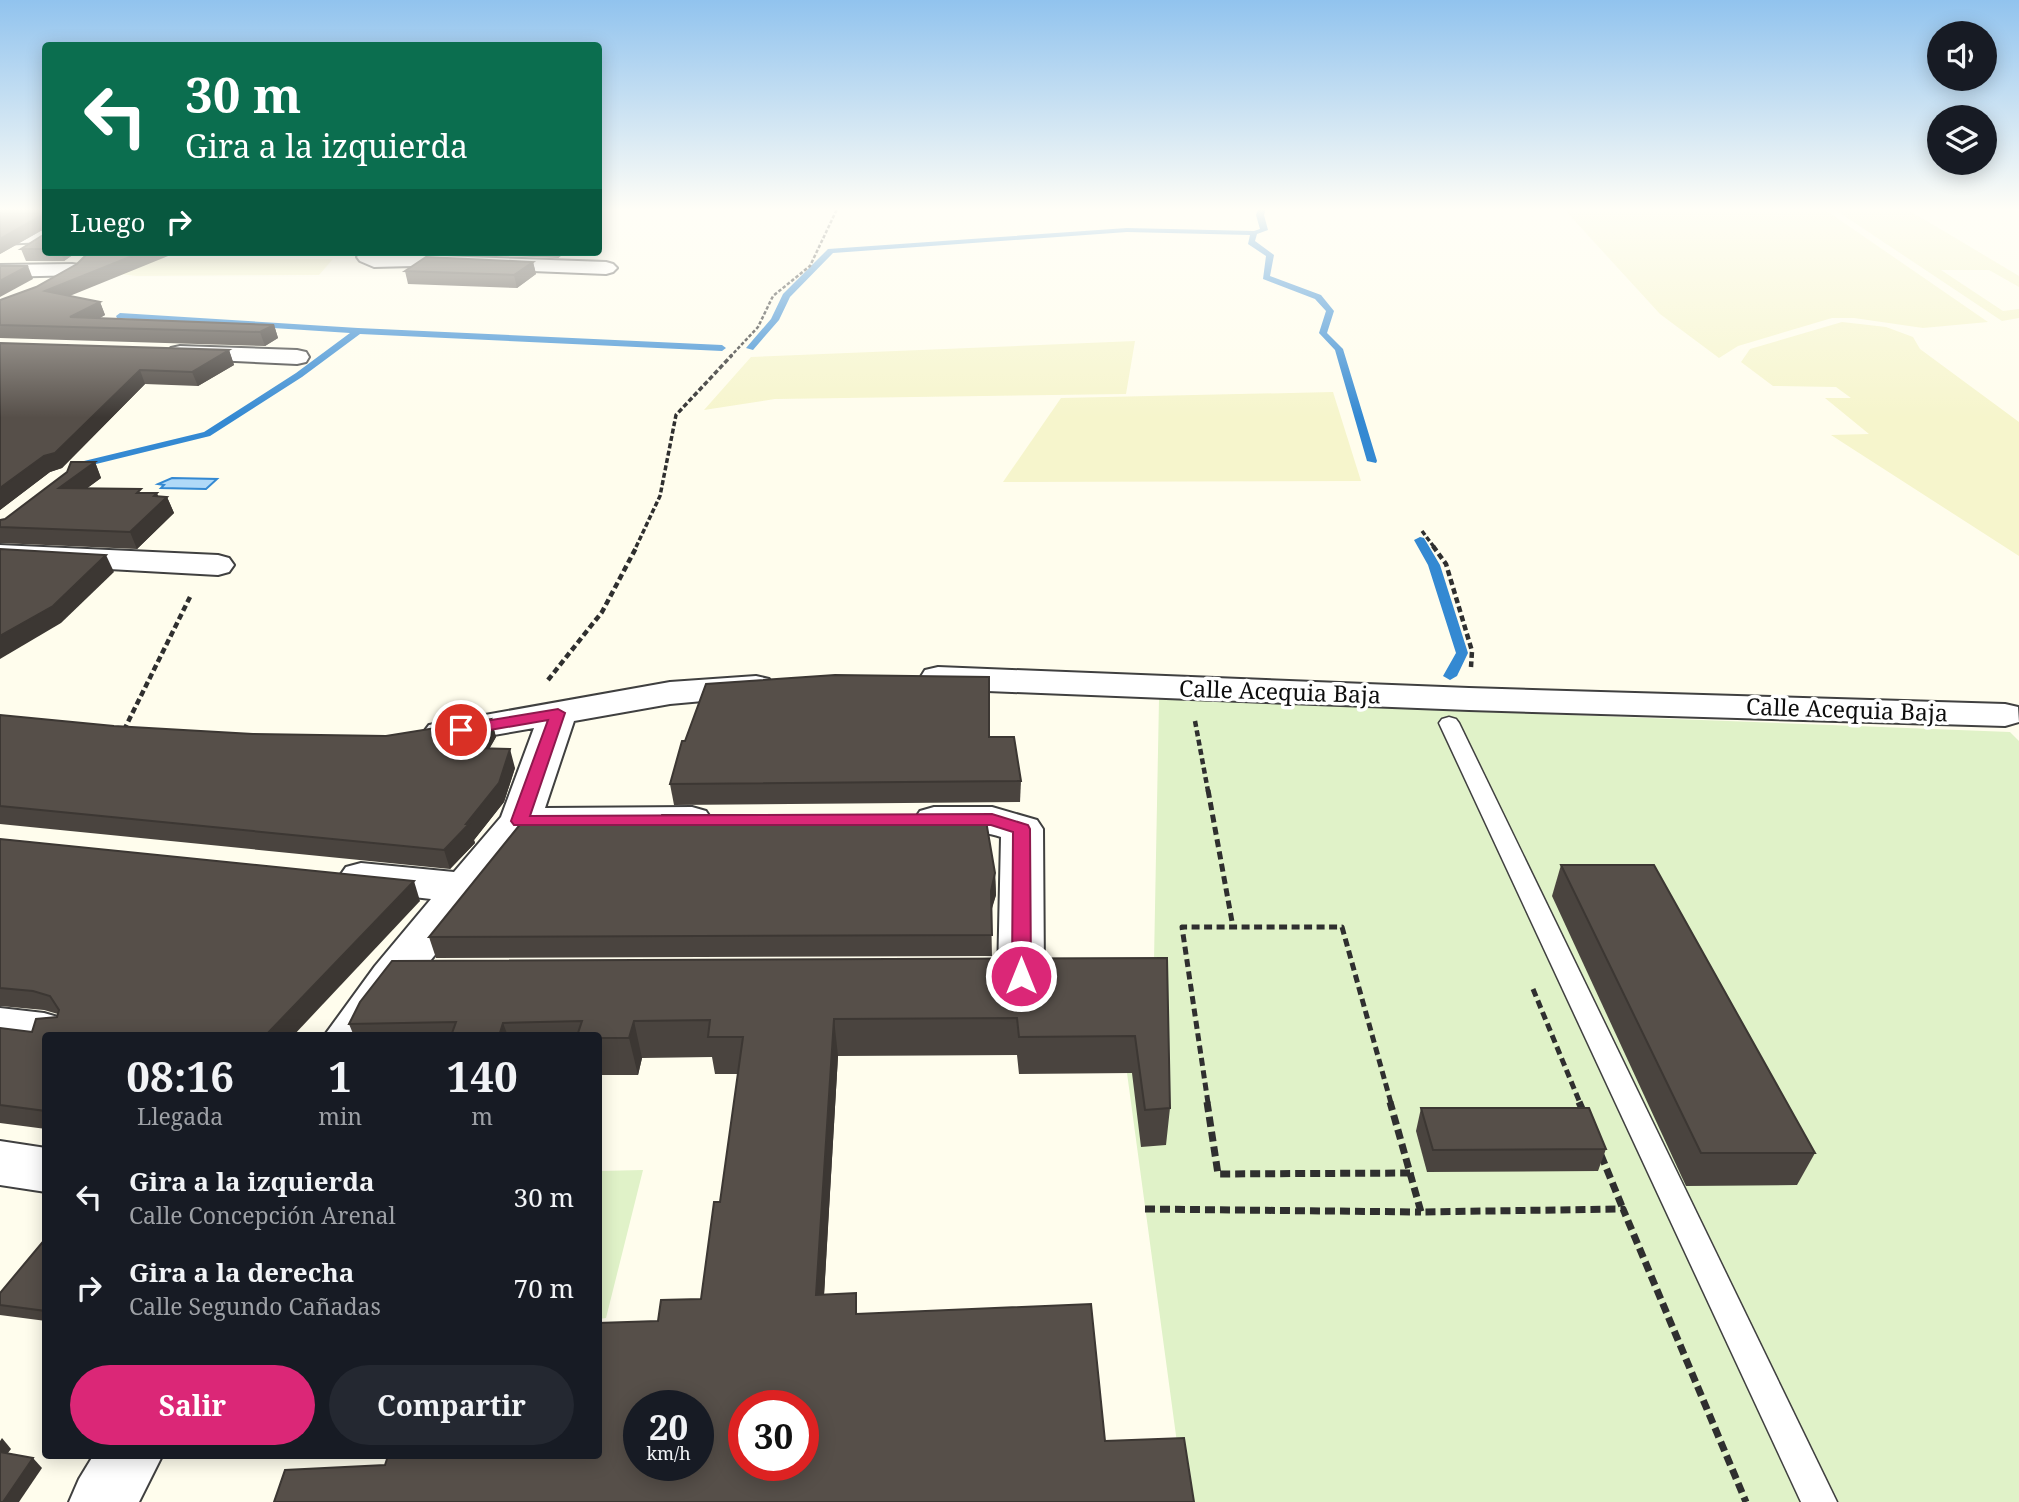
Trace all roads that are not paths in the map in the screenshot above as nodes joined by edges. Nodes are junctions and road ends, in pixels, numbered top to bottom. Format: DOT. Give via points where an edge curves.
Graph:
graph roads {
  1 [pos="162,352"];
  2 [pos="297,357"];
  3 [pos="5,558"];
  4 [pos="218,565"];
  5 [pos="904,677"];
  6 [pos="794,685"];
  7 [pos="1459,711"];
  8 [pos="2005,715"];
  9 [pos="544,716"];
  10 [pos="404,739"];
  11 [pos="728,820"];
  12 [pos="895,820"];
  13 [pos="520,821"];
  14 [pos="329,874"];
  15 [pos="466,888"];
  16 [pos="1021,976"];
  17 [pos="391,978"];
  18 [pos="446,978"];
  19 [pos="351,1032"];
  20 [pos="0,1163"];
  21 [pos="42,1169"];
  22 [pos="128,1459"];
  23 [pos="102,1502"];
  24 [pos="1819,1502"];
  1 -- 2 [label="street"];
  3 -- 4 [label="street"];
  5 -- 7 [label="street, Calle Acequia Baja"];
  6 -- 9 [label="street" via="670,693"];
  7 -- 8 [label="street, Calle Acequia Baja"];
  7 -- 24 [label="lane"];
  9 -- 10 [label="street"];
  9 -- 13 [label="street"];
  11 -- 13 [label="street"];
  12 -- 16 [label="street" via="992,820 1022,829"];
  13 -- 15 [label="street"];
  14 -- 15 [label="street"];
  15 -- 17 [label="street"];
  17 -- 18 [label="street"];
  17 -- 19 [label="street"];
  20 -- 21 [label="street"];
  22 -- 23 [label="street"];
}
